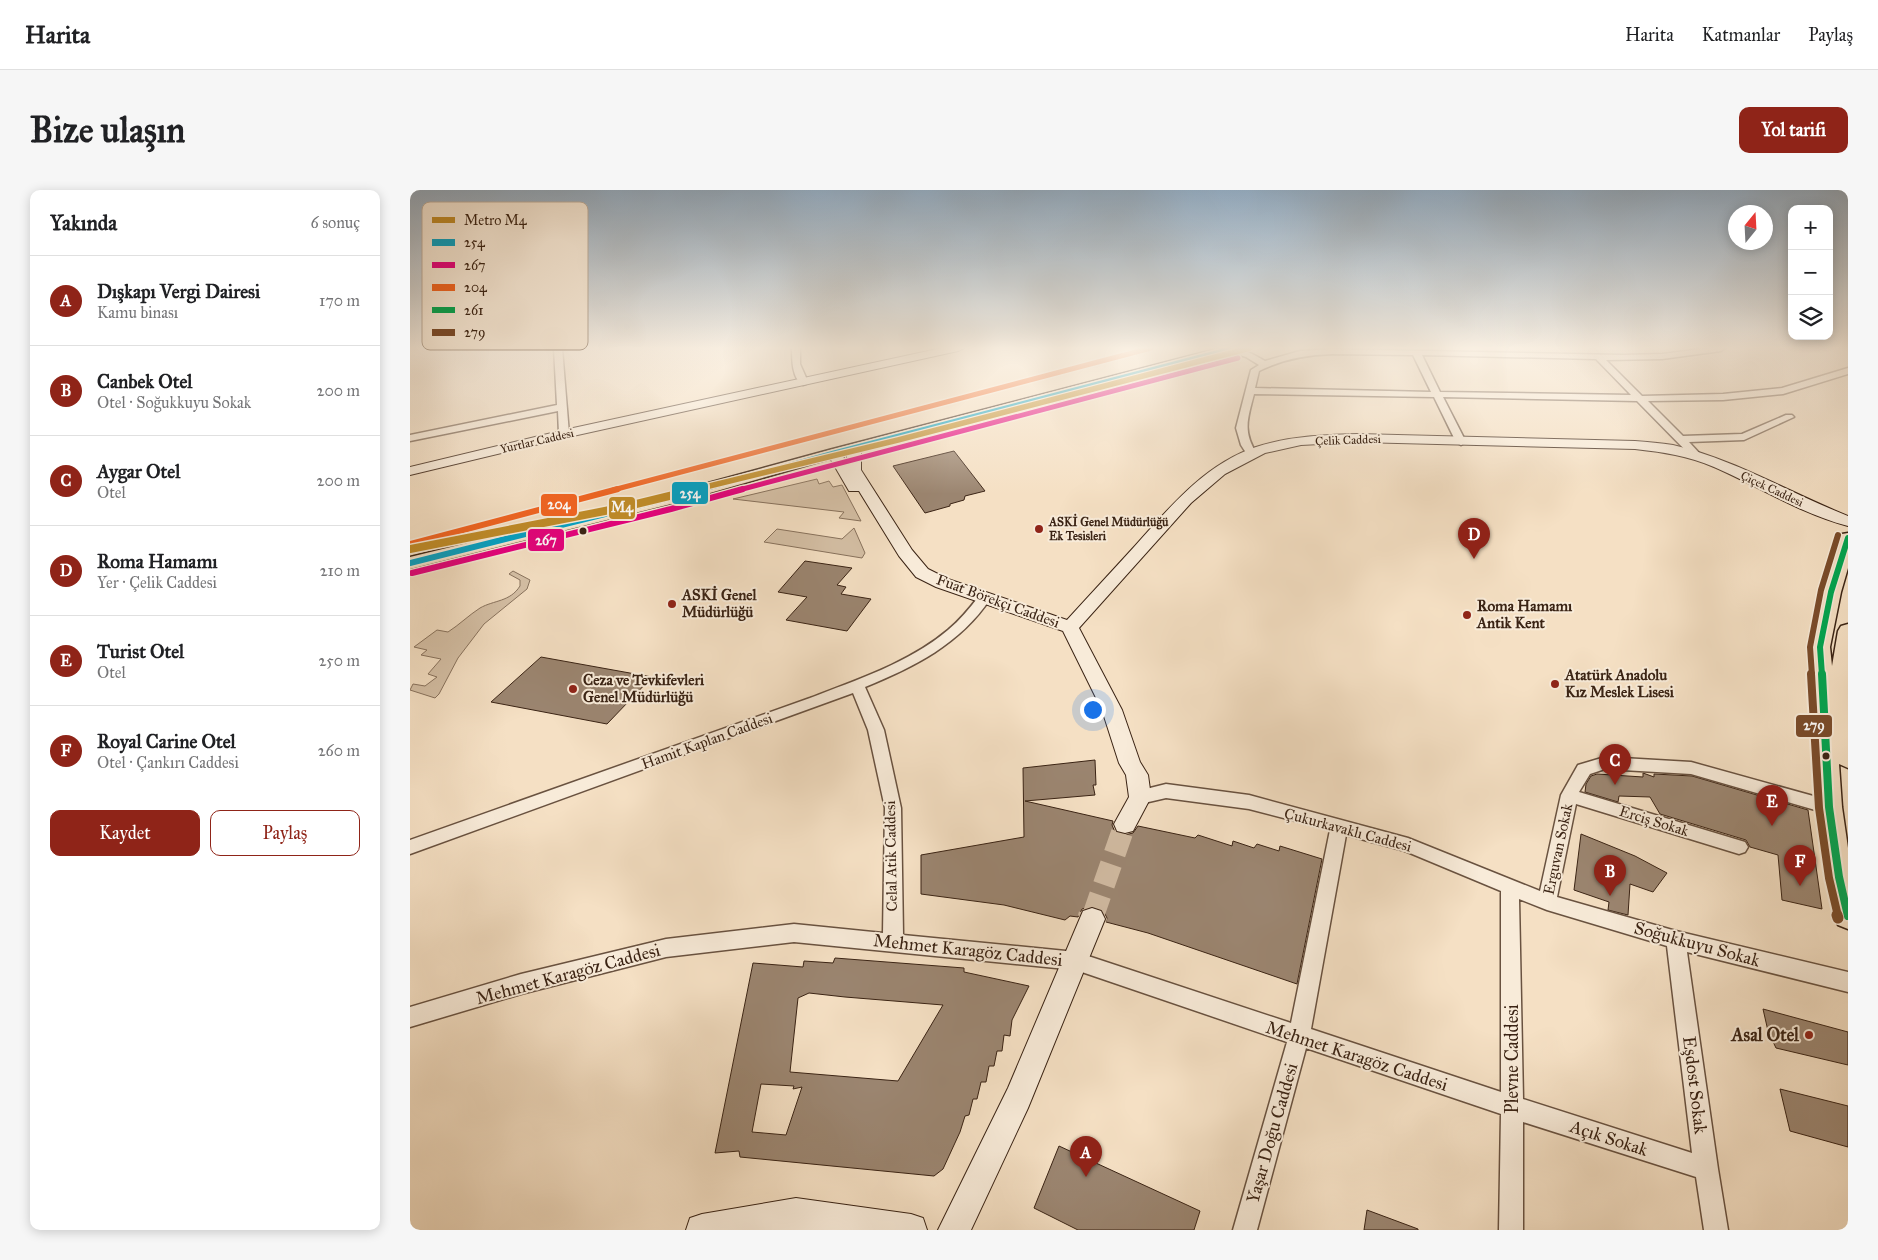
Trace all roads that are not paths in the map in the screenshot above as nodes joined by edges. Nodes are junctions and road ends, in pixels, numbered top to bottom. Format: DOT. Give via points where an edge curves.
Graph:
graph roads {
  1 [pos="1438,396"];
  2 [pos="561,397"];
  3 [pos="735,397"];
  4 [pos="1001,397"];
  5 [pos="1051,397"];
  6 [pos="1249,397"];
  7 [pos="1474,397"];
  8 [pos="1639,397"];
  9 [pos="1728,397"];
  10 [pos="1642,399"];
  11 [pos="562,407"];
  12 [pos="1788,417"];
  13 [pos="564,434"];
  14 [pos="410,438"];
  15 [pos="1681,439"];
  16 [pos="1461,442"];
  17 [pos="854,448"];
  18 [pos="834,453"];
  19 [pos="1252,454"];
  20 [pos="1697,456"];
  21 [pos="410,471"];
  22 [pos="1848,521"];
  23 [pos="527,529"];
  24 [pos="1848,538"];
  25 [pos="410,548"];
  26 [pos="410,554"];
  27 [pos="410,563"];
  28 [pos="410,571"];
  29 [pos="980,604"];
  30 [pos="1070,627"];
  31 [pos="1847,646"];
  32 [pos="857,685"];
  33 [pos="1848,760"];
  34 [pos="1569,795"];
  35 [pos="1140,797"];
  36 [pos="1829,807"];
  37 [pos="1126,824"];
  38 [pos="1339,827"];
  39 [pos="410,846"];
  40 [pos="1739,847"];
  41 [pos="1510,888"];
  42 [pos="1547,902"];
  43 [pos="1848,916"];
  44 [pos="1092,919"];
  45 [pos="1676,940"];
  46 [pos="893,942"];
  47 [pos="1076,961"];
  48 [pos="1848,982"];
  49 [pos="410,1017"];
  50 [pos="1299,1037"];
  51 [pos="1512,1107"];
  52 [pos="1706,1169"];
  53 [pos="702,1230"];
  54 [pos="911,1230"];
  55 [pos="954,1230"];
  56 [pos="1245,1230"];
  57 [pos="1511,1230"];
  58 [pos="1716,1230"];
  1 -- 16 [label="street"];
  2 -- 11 [label="street"];
  3 -- 13 [label="street, Yurtlar Caddesi"];
  4 -- 23 [label="main road" via="651,491"];
  5 -- 17 [label="main road"];
  6 -- 19 [label="street" via="1241,428"];
  7 -- 10 [label="street"];
  8 -- 10 [label="street"];
  9 -- 10 [label="street"];
  10 -- 15 [label="street"];
  11 -- 13 [label="street"];
  11 -- 14 [label="street"];
  12 -- 15 [label="street" via="1744,437"];
  13 -- 21 [label="street, Yurtlar Caddesi"];
  15 -- 20 [label="street"];
  16 -- 19 [label="street, Çelik Caddesi" via="1328,439 1282,444"];
  16 -- 20 [label="street, Çelik Caddesi" via="1635,445"];
  17 -- 18 [label="main road"];
  17 -- 29 [label="street, Fuat Börekçi Caddesi" via="854,470 904,554 922,573"];
  18 -- 23 [label="main road" via="715,486"];
  18 -- 29 [label="street, Fuat Börekçi Caddesi" via="900,569 925,588"];
  19 -- 30 [label="street, Çelik Caddesi" via="1208,479 1169,516"];
  20 -- 22 [label="street, Çiçek Caddesi"];
  23 -- 25 [label="main road"];
  23 -- 26 [label="main road"];
  23 -- 27 [label="main road"];
  23 -- 28 [label="main road"];
  24 -- 36 [label="main road" via="1831,592 1820,647"];
  29 -- 30 [label="street, Fuat Börekçi Caddesi"];
  29 -- 32 [label="street, Hamit Kaplan Caddesi" via="950,635 915,657"];
  30 -- 35 [label="street, Fuat Börekçi Caddesi" via="1112,710 1137,774"];
  31 -- 33 [label="main road" via="1842,668"];
  32 -- 39 [label="street, Hamit Kaplan Caddesi"];
  32 -- 46 [label="street, Celal Atik Caddesi" via="876,730 893,808"];
  34 -- 36 [label="street, Erguvan Sokak" via="1584,769 1604,763 1691,768"];
  34 -- 40 [label="street, Erciş Sokak"];
  34 -- 42 [label="street, Erguvan Sokak"];
  35 -- 37 [label="street"];
  35 -- 38 [label="street, Çukurkavaklı Caddesi" via="1166,791 1249,802"];
  36 -- 43 [label="main road"];
  38 -- 41 [label="street, Çukurkavaklı Caddesi" via="1408,845"];
  38 -- 50 [label="street, Yaşar Doğu Caddesi"];
  41 -- 42 [label="street, Çukurkavaklı Caddesi"];
  41 -- 51 [label="street, Plevne Caddesi"];
  42 -- 45 [label="street, Soğukkuyu Sokak"];
  44 -- 47 [label="street"];
  45 -- 48 [label="street, Soğukkuyu Sokak"];
  45 -- 52 [label="street, Eşdost Sokak"];
  46 -- 47 [label="street, Mehmet Karagöz Caddesi"];
  46 -- 49 [label="street, Mehmet Karagöz Caddesi" via="794,933 666,948 521,984"];
  47 -- 50 [label="street, Mehmet Karagöz Caddesi"];
  47 -- 55 [label="street" via="1018,1098"];
  50 -- 51 [label="street, Mehmet Karagöz Caddesi"];
  50 -- 56 [label="street, Yaşar Doğu Caddesi"];
  51 -- 52 [label="street, Açık Sokak"];
  51 -- 57 [label="street, Plevne Caddesi"];
  52 -- 58 [label="street, Eşdost Sokak"];
  53 -- 54 [label="street" via="796,1214"];
}
